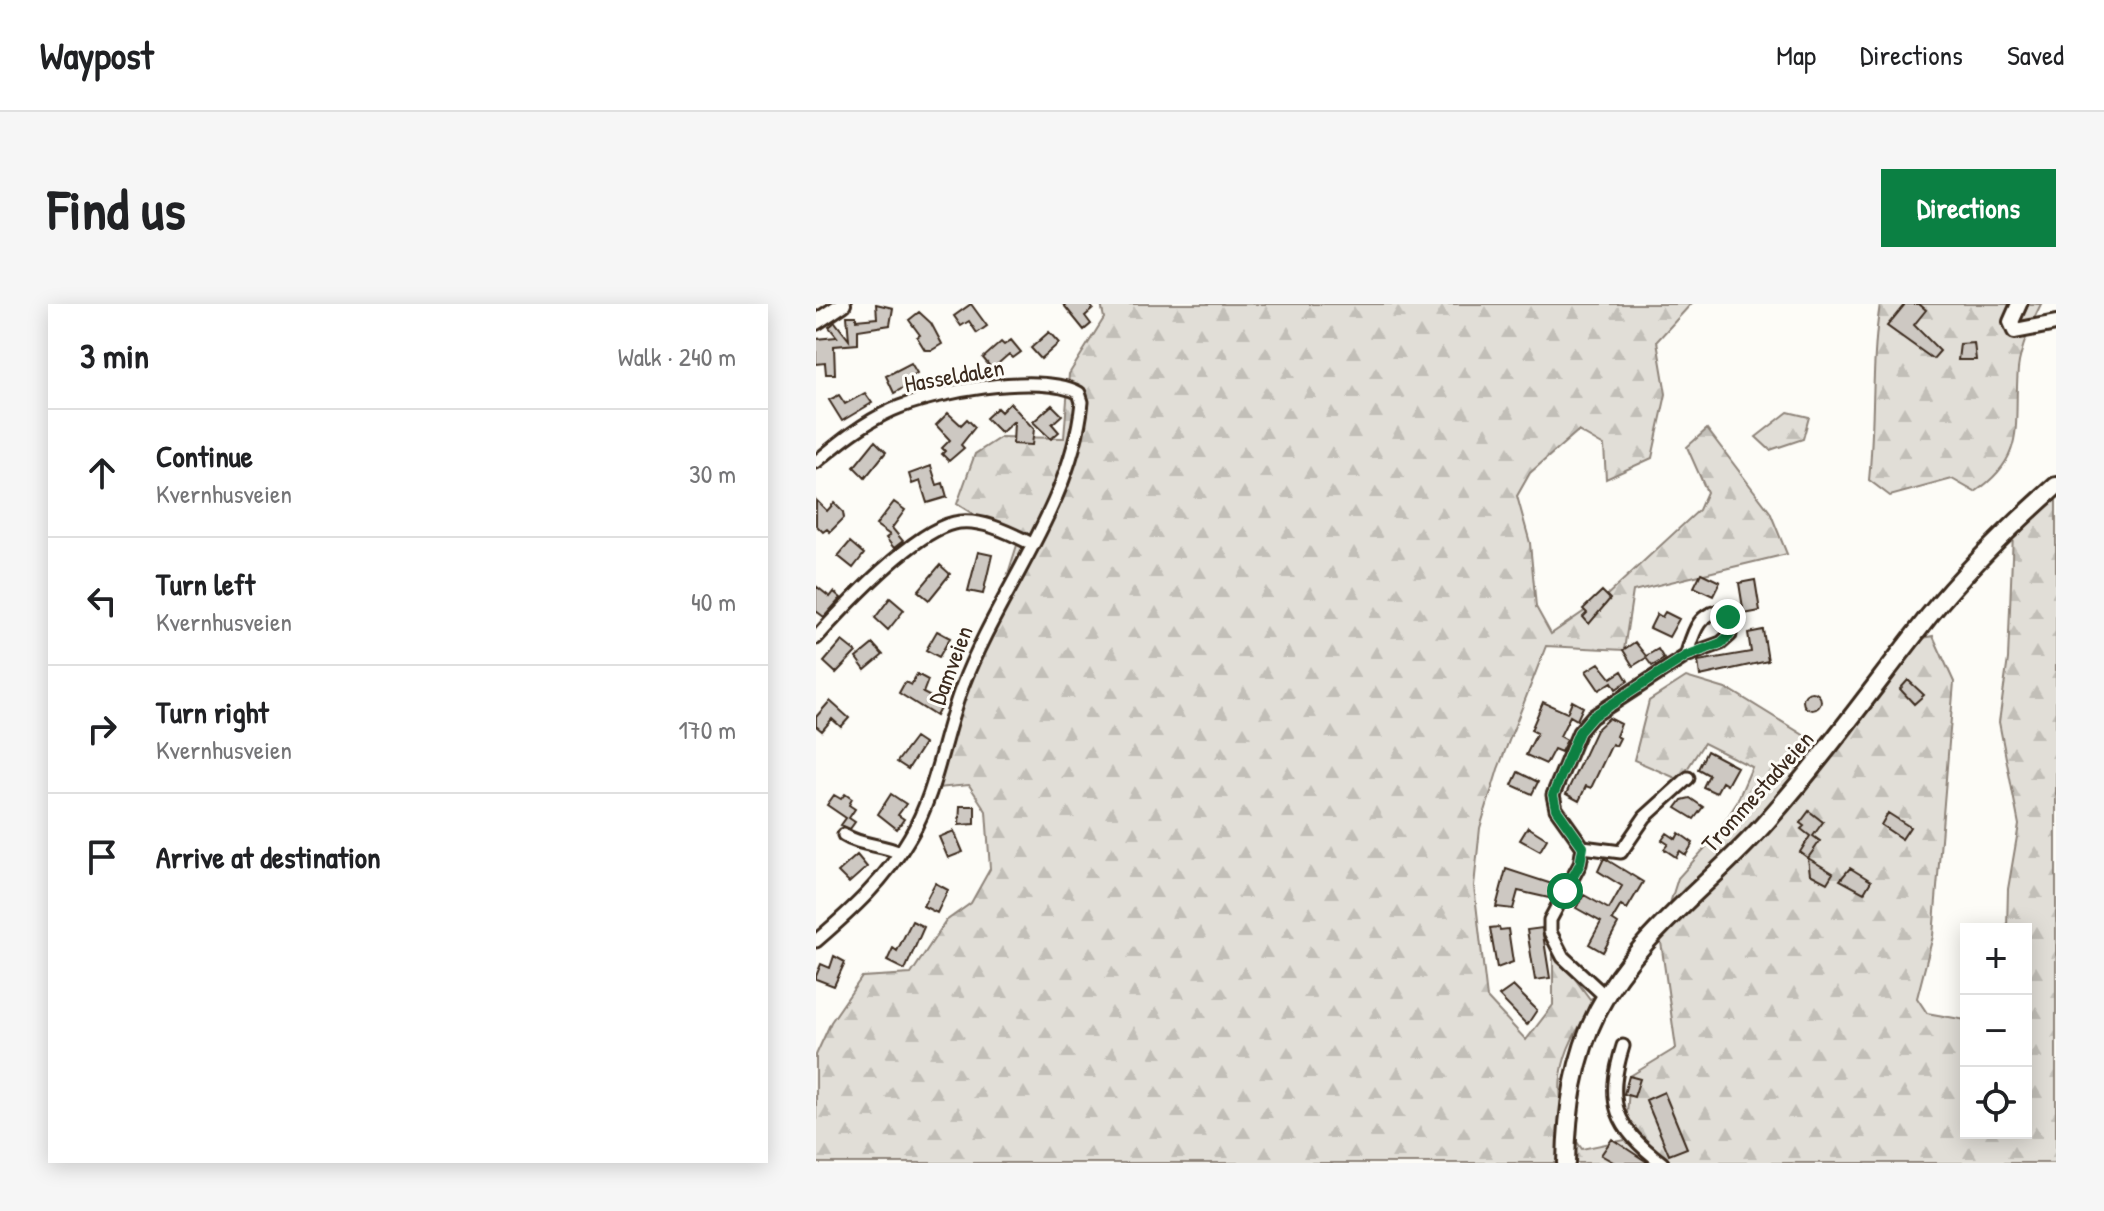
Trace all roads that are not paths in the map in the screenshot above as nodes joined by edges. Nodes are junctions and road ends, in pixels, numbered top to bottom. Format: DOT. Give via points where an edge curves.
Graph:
graph roads {
  1 [pos="843,304"];
  2 [pos="2019,304"];
  3 [pos="816,322"];
  4 [pos="2056,323"];
  5 [pos="1069,388"];
  6 [pos="816,462"];
  7 [pos="2056,486"];
  8 [pos="1032,544"];
  9 [pos="816,638"];
  10 [pos="1686,656"];
  11 [pos="1688,778"];
  12 [pos="844,835"];
  13 [pos="1583,847"];
  14 [pos="900,853"];
  15 [pos="816,941"];
  16 [pos="1606,997"];
  17 [pos="1623,1046"];
  18 [pos="1566,1163"];
  19 [pos="1662,1163"];
  1 -- 3 [label="street"];
  2 -- 4 [label="street" via="2011,322 2015,331"];
  5 -- 6 [label="street, Hasseldalen" via="979,390 896,408 856,429"];
  5 -- 8 [label="street, Damveien" via="1082,402 1075,441 1062,490"];
  7 -- 16 [label="main road, Trommestadveien" via="1940,604 1815,767 1649,939"];
  8 -- 9 [label="street" via="974,522 934,530"];
  8 -- 14 [label="street, Damveien" via="985,632 927,797"];
  10 -- 10 [label="street" via="1730,635 1723,612 1702,617"];
  10 -- 13 [label="street" via="1592,717 1579,732 1553,795 1556,809"];
  11 -- 13 [label="street" via="1645,817 1621,852"];
  12 -- 14 [label="street"];
  13 -- 16 [label="street" via="1580,864 1550,920 1550,932 1563,957"];
  14 -- 15 [label="street, Damveien" via="855,908"];
  16 -- 18 [label="main road, Trommestadveien" via="1577,1063"];
  17 -- 19 [label="street" via="1614,1078 1618,1114 1628,1135"];
}
